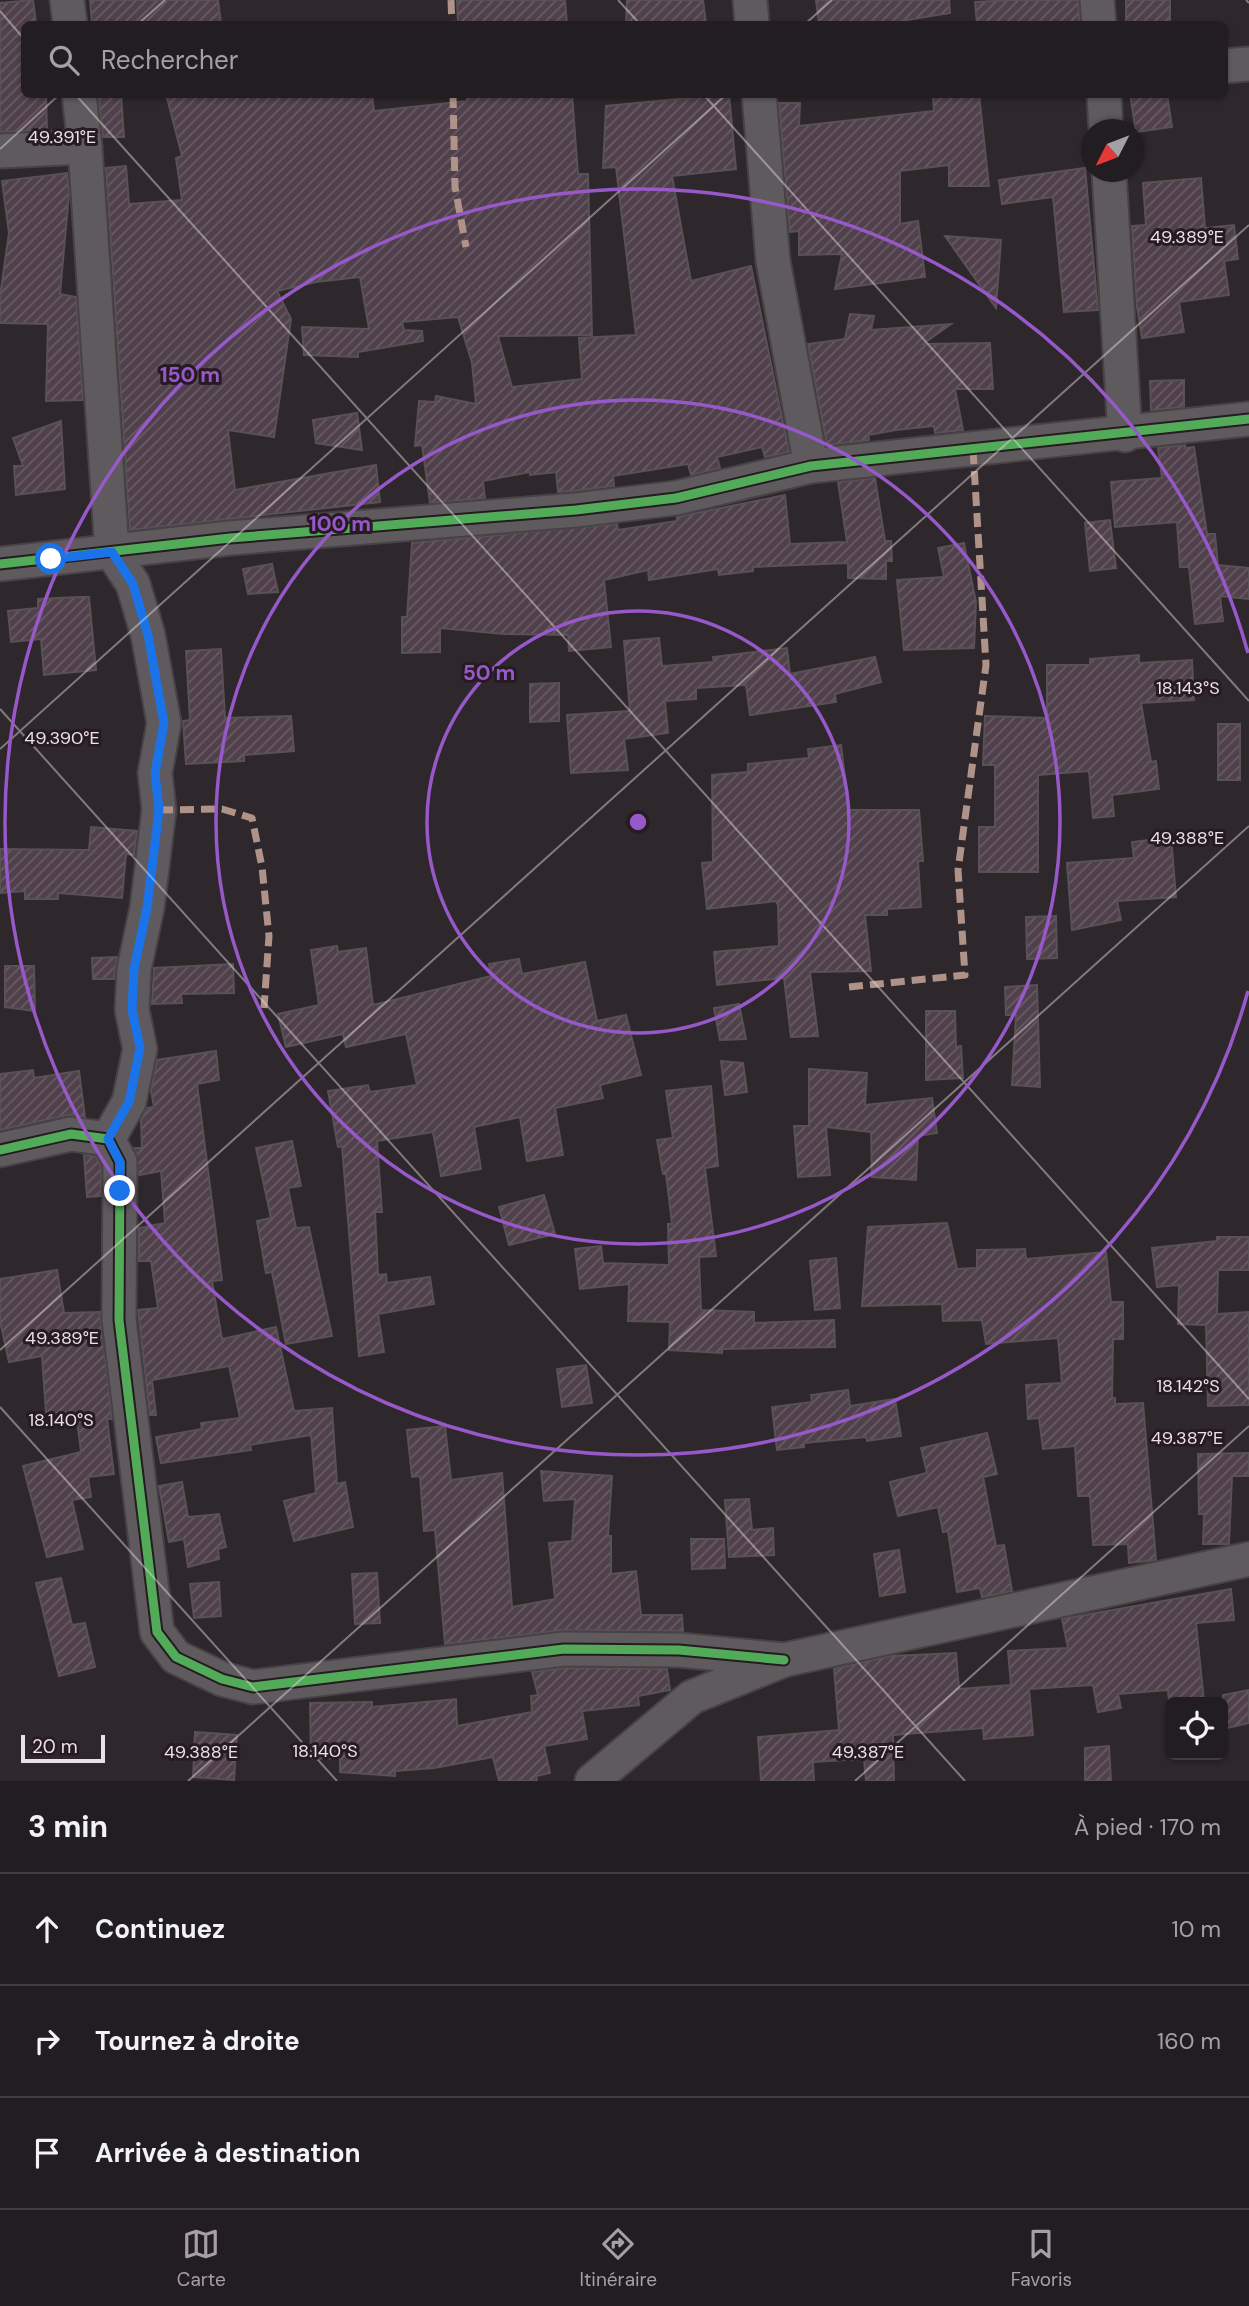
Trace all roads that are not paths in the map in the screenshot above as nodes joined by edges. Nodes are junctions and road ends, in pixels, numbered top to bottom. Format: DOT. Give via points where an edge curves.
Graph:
graph roads {
  1 [pos="67,0"];
  2 [pos="750,0"];
  3 [pos="1097,0"];
  4 [pos="70,21"];
  5 [pos="752,21"];
  6 [pos="1099,21"];
  7 [pos="1249,64"];
  8 [pos="1228,66"];
  9 [pos="79,98"];
  10 [pos="759,98"];
  11 [pos="1104,98"];
  12 [pos="1105,119"];
  13 [pos="85,147"];
  14 [pos="0,151"];
  15 [pos="1110,182"];
  16 [pos="1249,419"];
  17 [pos="1125,435"];
  18 [pos="811,466"];
  19 [pos="112,552"];
  20 [pos="0,564"];
  21 [pos="108,1139"];
  22 [pos="0,1150"];
  23 [pos="1249,1559"];
  24 [pos="784,1660"];
  25 [pos="592,1781"];
  1 -- 4 [label="street"];
  2 -- 5 [label="street"];
  3 -- 6 [label="street"];
  7 -- 8 [label="street"];
  9 -- 13 [label="street"];
  10 -- 18 [label="street" via="773,261"];
  11 -- 12 [label="street"];
  13 -- 14 [label="street"];
  13 -- 19 [label="street"];
  15 -- 17 [label="street"];
  16 -- 17 [label="street"];
  17 -- 18 [label="street"];
  18 -- 19 [label="street" via="651,501"];
  19 -- 20 [label="street"];
  19 -- 21 [label="street" via="133,584 148,635 164,723 155,773 159,810 134,969 132,1010 140,1048 129,1102"];
  21 -- 22 [label="street" via="71,1134"];
  21 -- 24 [label="street" via="120,1162 120,1320 157,1632 176,1657 222,1679 253,1687 564,1649 679,1650"];
  23 -- 24 [label="street"];
  24 -- 25 [label="street" via="692,1697"];
}
